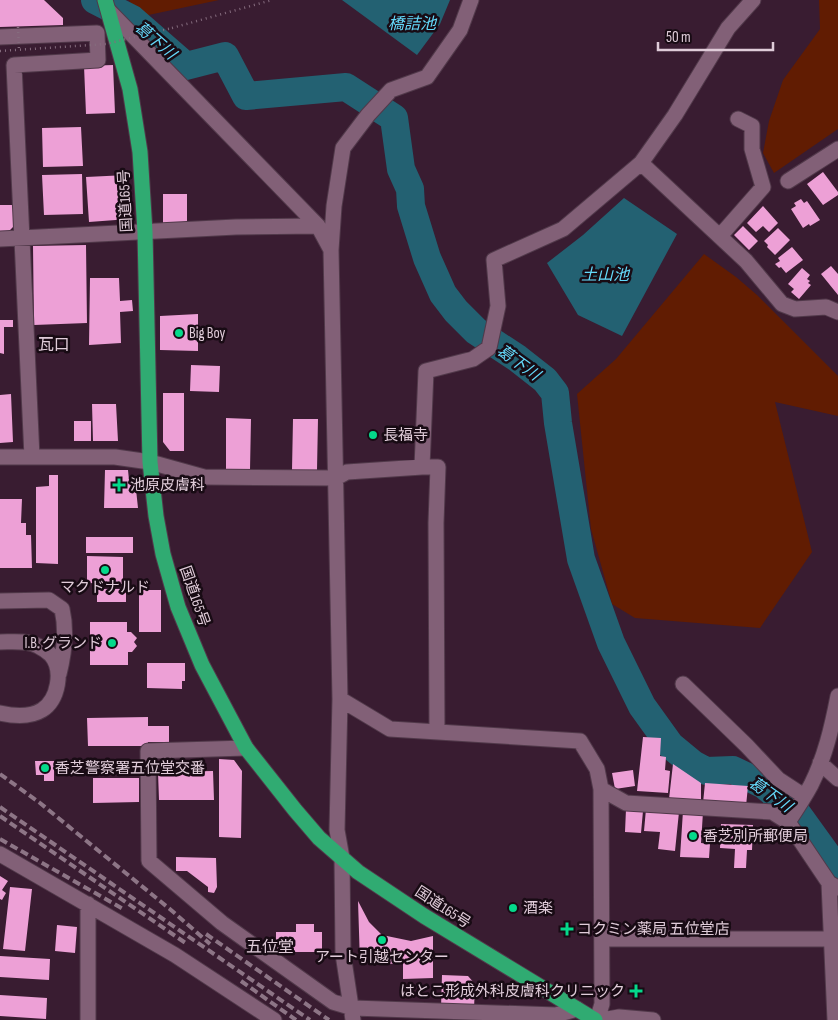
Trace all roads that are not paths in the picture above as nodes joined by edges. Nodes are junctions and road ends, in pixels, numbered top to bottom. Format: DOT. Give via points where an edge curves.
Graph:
graph roads {
  1 [pos="471,0"];
  2 [pos="753,0"];
  3 [pos="107,5"];
  4 [pos="0,37"];
  5 [pos="738,118"];
  6 [pos="835,157"];
  7 [pos="641,163"];
  8 [pos="788,181"];
  9 [pos="318,226"];
  10 [pos="145,232"];
  11 [pos="720,236"];
  12 [pos="23,238"];
  13 [pos="0,239"];
  14 [pos="331,250"];
  15 [pos="838,312"];
  16 [pos="0,457"];
  17 [pos="32,458"];
  18 [pos="150,462"];
  19 [pos="422,467"];
  20 [pos="336,478"];
  21 [pos="0,601"];
  22 [pos="0,642"];
  23 [pos="59,675"];
  24 [pos="683,684"];
  25 [pos="838,696"];
  26 [pos="340,699"];
  27 [pos="0,712"];
  28 [pos="437,732"];
  29 [pos="246,748"];
  30 [pos="820,763"];
  31 [pos="838,779"];
  32 [pos="601,789"];
  33 [pos="804,796"];
  34 [pos="788,822"];
  35 [pos="0,854"];
  36 [pos="342,858"];
  37 [pos="834,886"];
  38 [pos="88,904"];
  39 [pos="603,939"];
  40 [pos="832,939"];
  41 [pos="576,1009"];
  42 [pos="353,1014"];
  43 [pos="88,1020"];
  44 [pos="274,1020"];
  45 [pos="596,1020"];
  46 [pos="602,1020"];
  47 [pos="653,1020"];
  48 [pos="835,1020"];
  1 -- 14 [label="street" via="460,30 427,77 391,90 343,148"];
  2 -- 7 [label="street" via="728,28 675,115"];
  3 -- 9 [label="street"];
  3 -- 10 [label="highway, 国道165号" via="136,122"];
  4 -- 12 [label="street" via="97,33 98,60 14,65"];
  5 -- 11 [label="street" via="752,126 752,149 763,187"];
  6 -- 8 [label="street"];
  7 -- 11 [label="street"];
  7 -- 19 [label="street" via="563,229 494,260 498,306 489,348 473,359 426,371"];
  9 -- 10 [label="street"];
  9 -- 14 [label="street"];
  10 -- 12 [label="street"];
  10 -- 18 [label="highway, 国道165号"];
  11 -- 15 [label="street" via="782,304 794,309 826,307"];
  12 -- 13 [label="street"];
  12 -- 17 [label="street"];
  14 -- 20 [label="street"];
  16 -- 17 [label="street"];
  17 -- 18 [label="street" via="115,458"];
  18 -- 20 [label="street" via="204,477"];
  18 -- 29 [label="highway, 国道165号" via="157,525 178,607 202,665"];
  19 -- 20 [label="street" via="348,472"];
  19 -- 28 [label="street" via="438,467"];
  20 -- 26 [label="street"];
  21 -- 23 [label="street" via="49,600 62,609 64,648"];
  22 -- 23 [label="street" via="29,642 38,646 51,655"];
  23 -- 27 [label="street" via="53,698 43,710 20,716"];
  24 -- 33 [label="street" via="778,779"];
  25 -- 30 [label="street"];
  26 -- 28 [label="street" via="390,729"];
  26 -- 36 [label="street" via="337,830"];
  28 -- 32 [label="street" via="580,741 597,769"];
  29 -- 36 [label="highway, 国道165号" via="294,810"];
  29 -- 42 [label="street" via="148,751 149,861 222,923"];
  30 -- 31 [label="street"];
  30 -- 33 [label="street"];
  32 -- 34 [label="street" via="626,803 772,812"];
  32 -- 39 [label="street"];
  33 -- 34 [label="street"];
  34 -- 37 [label="street"];
  35 -- 38 [label="street"];
  36 -- 41 [label="highway, 国道165号" via="424,916"];
  36 -- 42 [label="street" via="343,954"];
  37 -- 40 [label="street"];
  38 -- 43 [label="street"];
  38 -- 44 [label="street" via="175,955"];
  39 -- 40 [label="street"];
  39 -- 45 [label="street" via="602,1004"];
  40 -- 48 [label="street"];
  41 -- 42 [label="street" via="556,1014"];
  41 -- 45 [label="highway, 国道165号"];
  46 -- 47 [label="street" via="619,1017"];
}
